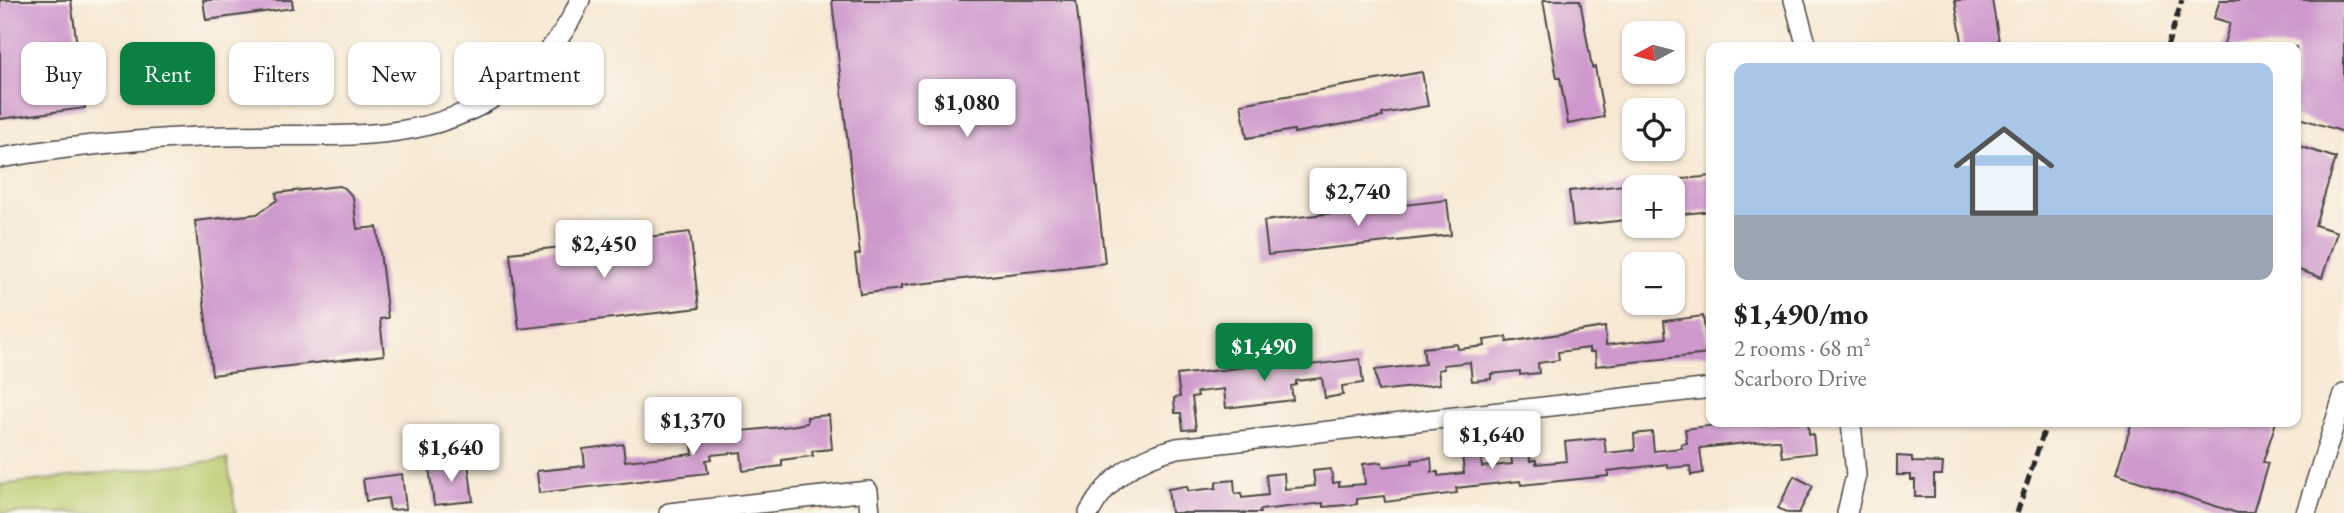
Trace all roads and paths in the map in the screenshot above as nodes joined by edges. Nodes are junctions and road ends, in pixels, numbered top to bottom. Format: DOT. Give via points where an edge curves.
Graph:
graph roads {
  1 [pos="580,0"];
  2 [pos="1794,0"];
  3 [pos="1806,42"];
  4 [pos="0,158"];
  5 [pos="1706,389"];
  6 [pos="2344,394"];
  7 [pos="1851,427"];
  8 [pos="669,513"];
  9 [pos="870,513"];
  10 [pos="1089,513"];
  11 [pos="1847,513"];
  12 [pos="2306,513"];
  1 -- 4 [label="street" via="544,58 491,101 447,121 375,134 200,137"];
  2 -- 3 [label="street"];
  5 -- 10 [label="street" via="1177,448 1128,468 1106,487"];
  6 -- 12 [label="street"];
  7 -- 11 [label="street" via="1856,475"];
  8 -- 9 [label="street" via="868,491"];
}
